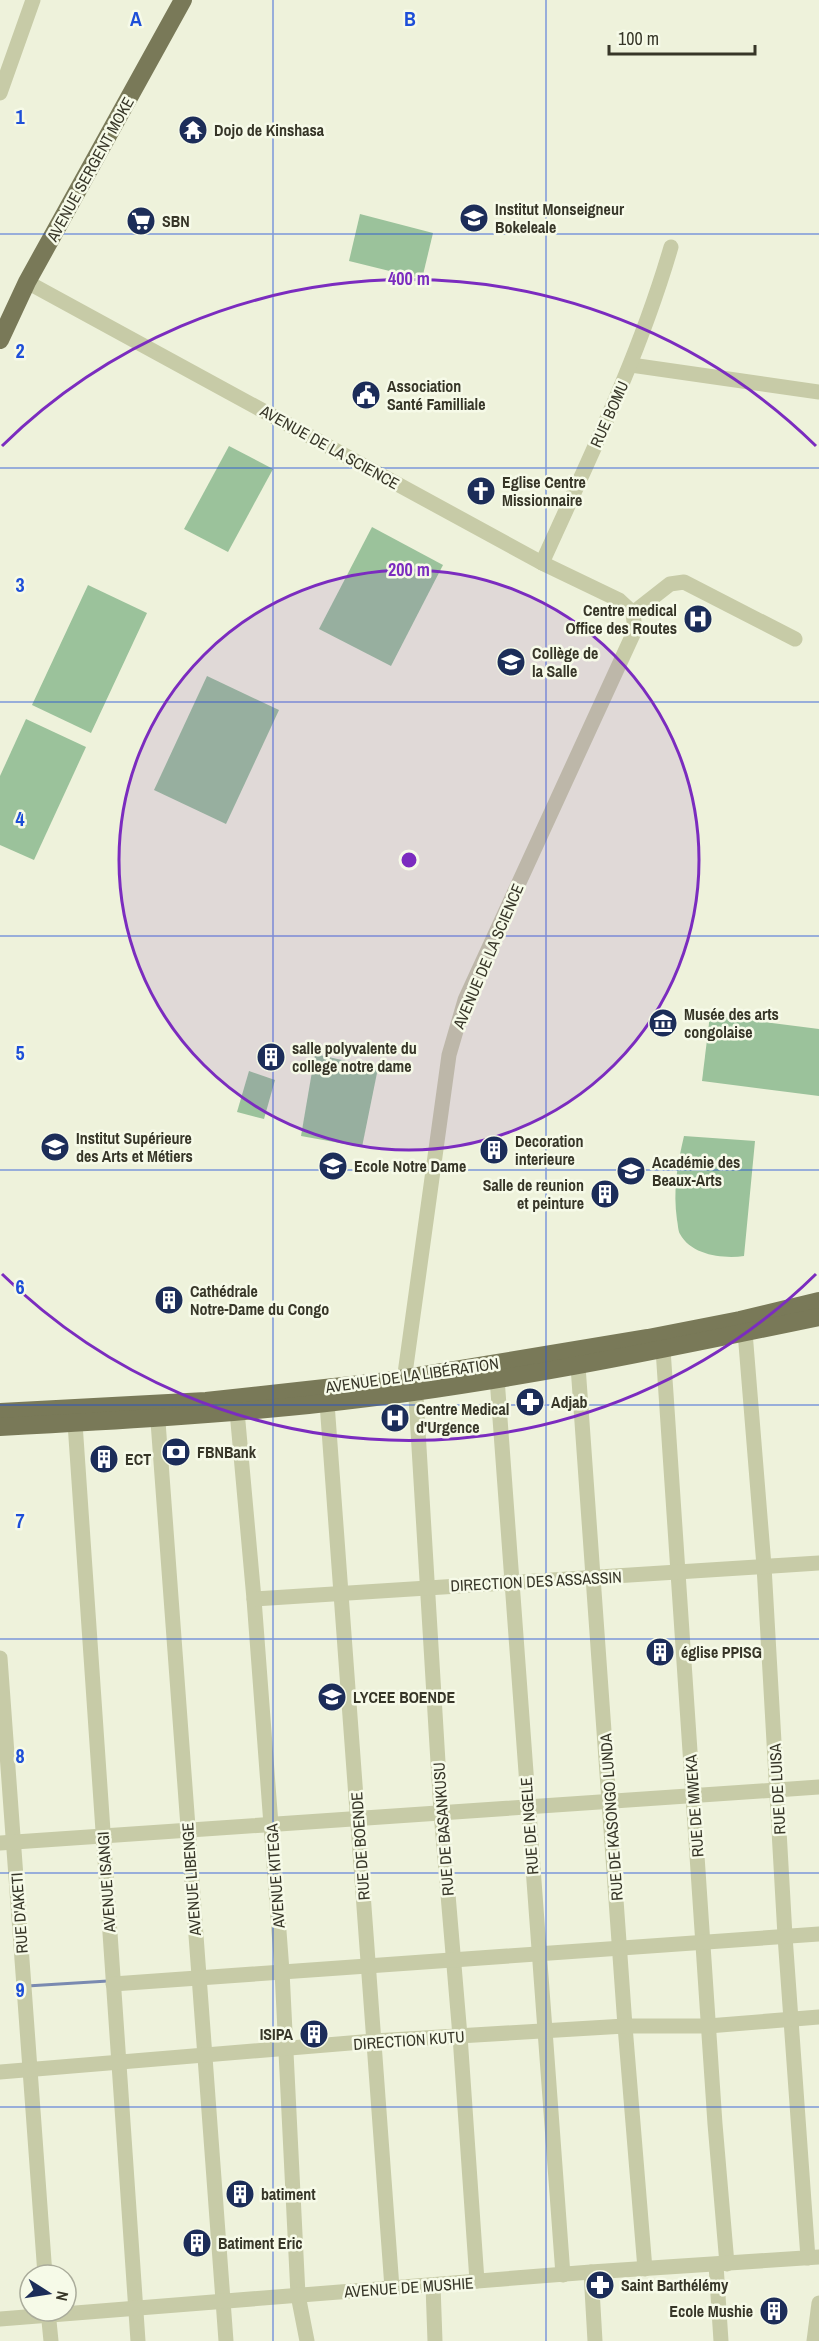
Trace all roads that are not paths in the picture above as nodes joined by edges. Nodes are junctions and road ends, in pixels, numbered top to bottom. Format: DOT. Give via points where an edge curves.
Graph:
graph roads {
  1 [pos="33,0"];
  2 [pos="183,0"];
  3 [pos="0,93"];
  4 [pos="671,247"];
  5 [pos="27,282"];
  6 [pos="0,340"];
  7 [pos="632,365"];
  8 [pos="819,392"];
  9 [pos="542,562"];
  10 [pos="633,613"];
  11 [pos="795,639"];
  12 [pos="819,1301"];
  13 [pos="819,1317"];
  14 [pos="743,1326"];
  15 [pos="663,1349"];
  16 [pos="578,1366"];
  17 [pos="497,1377"];
  18 [pos="409,1385"];
  19 [pos="327,1403"];
  20 [pos="157,1411"];
  21 [pos="237,1411"];
  22 [pos="0,1412"];
  23 [pos="75,1423"];
  24 [pos="0,1427"];
  25 [pos="819,1563"];
  26 [pos="764,1566"];
  27 [pos="678,1573"];
  28 [pos="593,1578"];
  29 [pos="511,1582"];
  30 [pos="428,1588"];
  31 [pos="341,1594"];
  32 [pos="254,1599"];
  33 [pos="0,1658"];
  34 [pos="819,1787"];
  35 [pos="777,1790"];
  36 [pos="693,1796"];
  37 [pos="610,1801"];
  38 [pos="527,1806"];
  39 [pos="441,1812"];
  40 [pos="359,1818"];
  41 [pos="271,1823"];
  42 [pos="188,1830"];
  43 [pos="102,1835"];
  44 [pos="7,1842"];
  45 [pos="819,1934"];
  46 [pos="785,1936"];
  47 [pos="704,1940"];
  48 [pos="621,1947"];
  49 [pos="539,1953"];
  50 [pos="454,1960"];
  51 [pos="369,1965"];
  52 [pos="282,1971"];
  53 [pos="199,1977"];
  54 [pos="113,1984"];
  55 [pos="819,2017"];
  56 [pos="791,2020"];
  57 [pos="625,2026"];
  58 [pos="708,2026"];
  59 [pos="545,2031"];
  60 [pos="460,2036"];
  61 [pos="374,2042"];
  62 [pos="286,2049"];
  63 [pos="205,2056"];
  64 [pos="119,2062"];
  65 [pos="30,2069"];
  66 [pos="0,2072"];
  67 [pos="814,2258"];
  68 [pos="44,2263"];
  69 [pos="722,2264"];
  70 [pos="645,2269"];
  71 [pos="591,2272"];
  72 [pos="563,2275"];
  73 [pos="477,2281"];
  74 [pos="433,2285"];
  75 [pos="392,2288"];
  76 [pos="298,2295"];
  77 [pos="223,2302"];
  78 [pos="819,2303"];
  79 [pos="136,2308"];
  80 [pos="78,2311"];
  81 [pos="18,2317"];
  82 [pos="0,2319"];
  83 [pos="49,2323"];
  84 [pos="51,2341"];
  85 [pos="138,2341"];
  86 [pos="226,2341"];
  87 [pos="307,2341"];
  88 [pos="435,2341"];
  89 [pos="595,2341"];
  90 [pos="721,2341"];
  91 [pos="814,2341"];
  1 -- 3 [label="street"];
  2 -- 5 [label="main road, AVENUE SERGENT MOKE"];
  4 -- 7 [label="street, RUE BOMU"];
  5 -- 6 [label="main road, AVENUE SERGENT MOKE"];
  5 -- 9 [label="street, AVENUE DE LA SCIENCE"];
  7 -- 8 [label="street, RUE BOMU"];
  7 -- 9 [label="street, RUE BOMU"];
  9 -- 10 [label="street, AVENUE DE LA SCIENCE" via="619,600"];
  10 -- 11 [label="street" via="670,584 684,582"];
  10 -- 18 [label="street, AVENUE DE LA SCIENCE" via="635,630 465,1000 448,1055"];
  12 -- 14 [label="main road, AVENUE DE LA LIBÉRATION"];
  13 -- 14 [label="main road, AVENUE DE LA LIBÉRATION"];
  14 -- 15 [label="main road, AVENUE DE LA LIBÉRATION"];
  14 -- 18 [label="main road, AVENUE DE LA LIBÉRATION" via="562,1353"];
  14 -- 26 [label="street, RUE DE LUISA"];
  15 -- 16 [label="main road, AVENUE DE LA LIBÉRATION"];
  15 -- 27 [label="street, RUE DE MWEKA"];
  16 -- 17 [label="main road, AVENUE DE LA LIBÉRATION"];
  16 -- 28 [label="street, RUE DE KASONGO LUNDA"];
  17 -- 18 [label="main road, AVENUE DE LA LIBÉRATION"];
  17 -- 29 [label="street, RUE DE NGELE"];
  18 -- 19 [label="main road, AVENUE DE LA LIBÉRATION"];
  18 -- 20 [label="main road, AVENUE DE LA LIBÉRATION" via="291,1393"];
  18 -- 30 [label="street, RUE DE BASANKUSU"];
  19 -- 21 [label="main road, AVENUE DE LA LIBÉRATION"];
  19 -- 31 [label="street, RUE DE BOENDE"];
  20 -- 21 [label="main road, AVENUE DE LA LIBÉRATION"];
  20 -- 22 [label="main road, AVENUE DE LA LIBÉRATION"];
  20 -- 23 [label="main road, AVENUE DE LA LIBÉRATION"];
  20 -- 42 [label="street, AVENUE LIBENGE"];
  21 -- 32 [label="street, AVENUE KITEGA"];
  23 -- 24 [label="main road, AVENUE DE LA LIBÉRATION"];
  23 -- 43 [label="street, AVENUE ISANGI"];
  25 -- 26 [label="street, DIRECTION DES ASSASSIN"];
  26 -- 27 [label="street, DIRECTION DES ASSASSIN"];
  26 -- 35 [label="street, RUE DE LUISA"];
  27 -- 28 [label="street, DIRECTION DES ASSASSIN"];
  27 -- 36 [label="street, RUE DE MWEKA"];
  28 -- 29 [label="street, DIRECTION DES ASSASSIN"];
  28 -- 37 [label="street, RUE DE KASONGO LUNDA"];
  29 -- 30 [label="street, DIRECTION DES ASSASSIN"];
  29 -- 38 [label="street, RUE DE NGELE"];
  30 -- 31 [label="street, DIRECTION DES ASSASSIN"];
  30 -- 39 [label="street, RUE DE BASANKUSU"];
  31 -- 32 [label="street, DIRECTION DES ASSASSIN"];
  31 -- 40 [label="street, RUE DE BOENDE"];
  32 -- 41 [label="street, AVENUE KITEGA"];
  33 -- 44 [label="street, RUE D'AKETI"];
  34 -- 35 [label="street"];
  35 -- 36 [label="street"];
  35 -- 46 [label="street, RUE DE LUISA"];
  36 -- 37 [label="street"];
  36 -- 47 [label="street, RUE DE MWEKA"];
  37 -- 38 [label="street"];
  37 -- 48 [label="street, RUE DE KASONGO LUNDA"];
  38 -- 39 [label="street"];
  38 -- 49 [label="street, RUE DE NGELE"];
  39 -- 40 [label="street"];
  39 -- 50 [label="street, RUE DE BASANKUSU"];
  40 -- 41 [label="street"];
  40 -- 51 [label="street, RUE DE BOENDE"];
  41 -- 42 [label="street"];
  41 -- 52 [label="street, AVENUE KITEGA"];
  42 -- 43 [label="street"];
  42 -- 53 [label="street, AVENUE LIBENGE"];
  43 -- 44 [label="street"];
  43 -- 54 [label="street, AVENUE ISANGI"];
  44 -- 65 [label="street, RUE D'AKETI"];
  45 -- 46 [label="street"];
  46 -- 47 [label="street"];
  46 -- 56 [label="street, RUE DE LUISA"];
  47 -- 48 [label="street"];
  47 -- 58 [label="street, RUE DE MWEKA"];
  48 -- 49 [label="street"];
  48 -- 57 [label="street, RUE DE KASONGO LUNDA"];
  49 -- 50 [label="street"];
  49 -- 59 [label="street, RUE DE NGELE"];
  50 -- 51 [label="street"];
  50 -- 60 [label="street, RUE DE BASANKUSU"];
  51 -- 52 [label="street"];
  51 -- 61 [label="street, RUE DE BOENDE"];
  52 -- 53 [label="street"];
  52 -- 62 [label="street, AVENUE KITEGA"];
  53 -- 54 [label="street"];
  53 -- 63 [label="street, AVENUE LIBENGE"];
  54 -- 64 [label="street, AVENUE ISANGI"];
  55 -- 56 [label="street, DIRECTION KUTU"];
  56 -- 58 [label="street, DIRECTION KUTU"];
  56 -- 67 [label="street, RUE DE LUISA"];
  57 -- 58 [label="street, DIRECTION KUTU"];
  57 -- 59 [label="street, DIRECTION KUTU"];
  57 -- 70 [label="street, RUE DE KASONGO LUNDA"];
  58 -- 69 [label="street, RUE DE MWEKA"];
  59 -- 60 [label="street, DIRECTION KUTU"];
  59 -- 72 [label="street, RUE DE NGELE"];
  60 -- 61 [label="street, DIRECTION KUTU"];
  60 -- 73 [label="street, RUE DE BASANKUSU"];
  61 -- 62 [label="street, DIRECTION KUTU"];
  61 -- 75 [label="street, RUE DE BOENDE"];
  62 -- 63 [label="street, DIRECTION KUTU"];
  62 -- 76 [label="street, AVENUE KITEGA"];
  63 -- 64 [label="street, DIRECTION KUTU"];
  63 -- 77 [label="street, AVENUE LIBENGE"];
  64 -- 65 [label="street, DIRECTION KUTU"];
  64 -- 79 [label="street, AVENUE ISANGI"];
  65 -- 66 [label="street, DIRECTION KUTU"];
  65 -- 68 [label="street, RUE D'AKETI"];
  67 -- 69 [label="street, AVENUE DE MUSHIE"];
  69 -- 70 [label="street, AVENUE DE MUSHIE"];
  69 -- 90 [label="street, RUE DE MWEKA"];
  70 -- 71 [label="street, AVENUE DE MUSHIE"];
  71 -- 72 [label="street, AVENUE DE MUSHIE"];
  71 -- 89 [label="street"];
  72 -- 73 [label="street, AVENUE DE MUSHIE"];
  73 -- 74 [label="street, AVENUE DE MUSHIE"];
  74 -- 75 [label="street, AVENUE DE MUSHIE"];
  74 -- 88 [label="street"];
  75 -- 76 [label="street, AVENUE DE MUSHIE"];
  76 -- 77 [label="street, AVENUE DE MUSHIE"];
  76 -- 87 [label="street, AVENUE KITEGA"];
  77 -- 79 [label="street, AVENUE DE MUSHIE"];
  77 -- 86 [label="street, AVENUE LIBENGE"];
  78 -- 91 [label="street"];
  79 -- 80 [label="street, AVENUE DE MUSHIE"];
  79 -- 85 [label="street, AVENUE ISANGI"];
  81 -- 82 [label="street, AVENUE DE MUSHIE"];
  83 -- 84 [label="street"];
}
